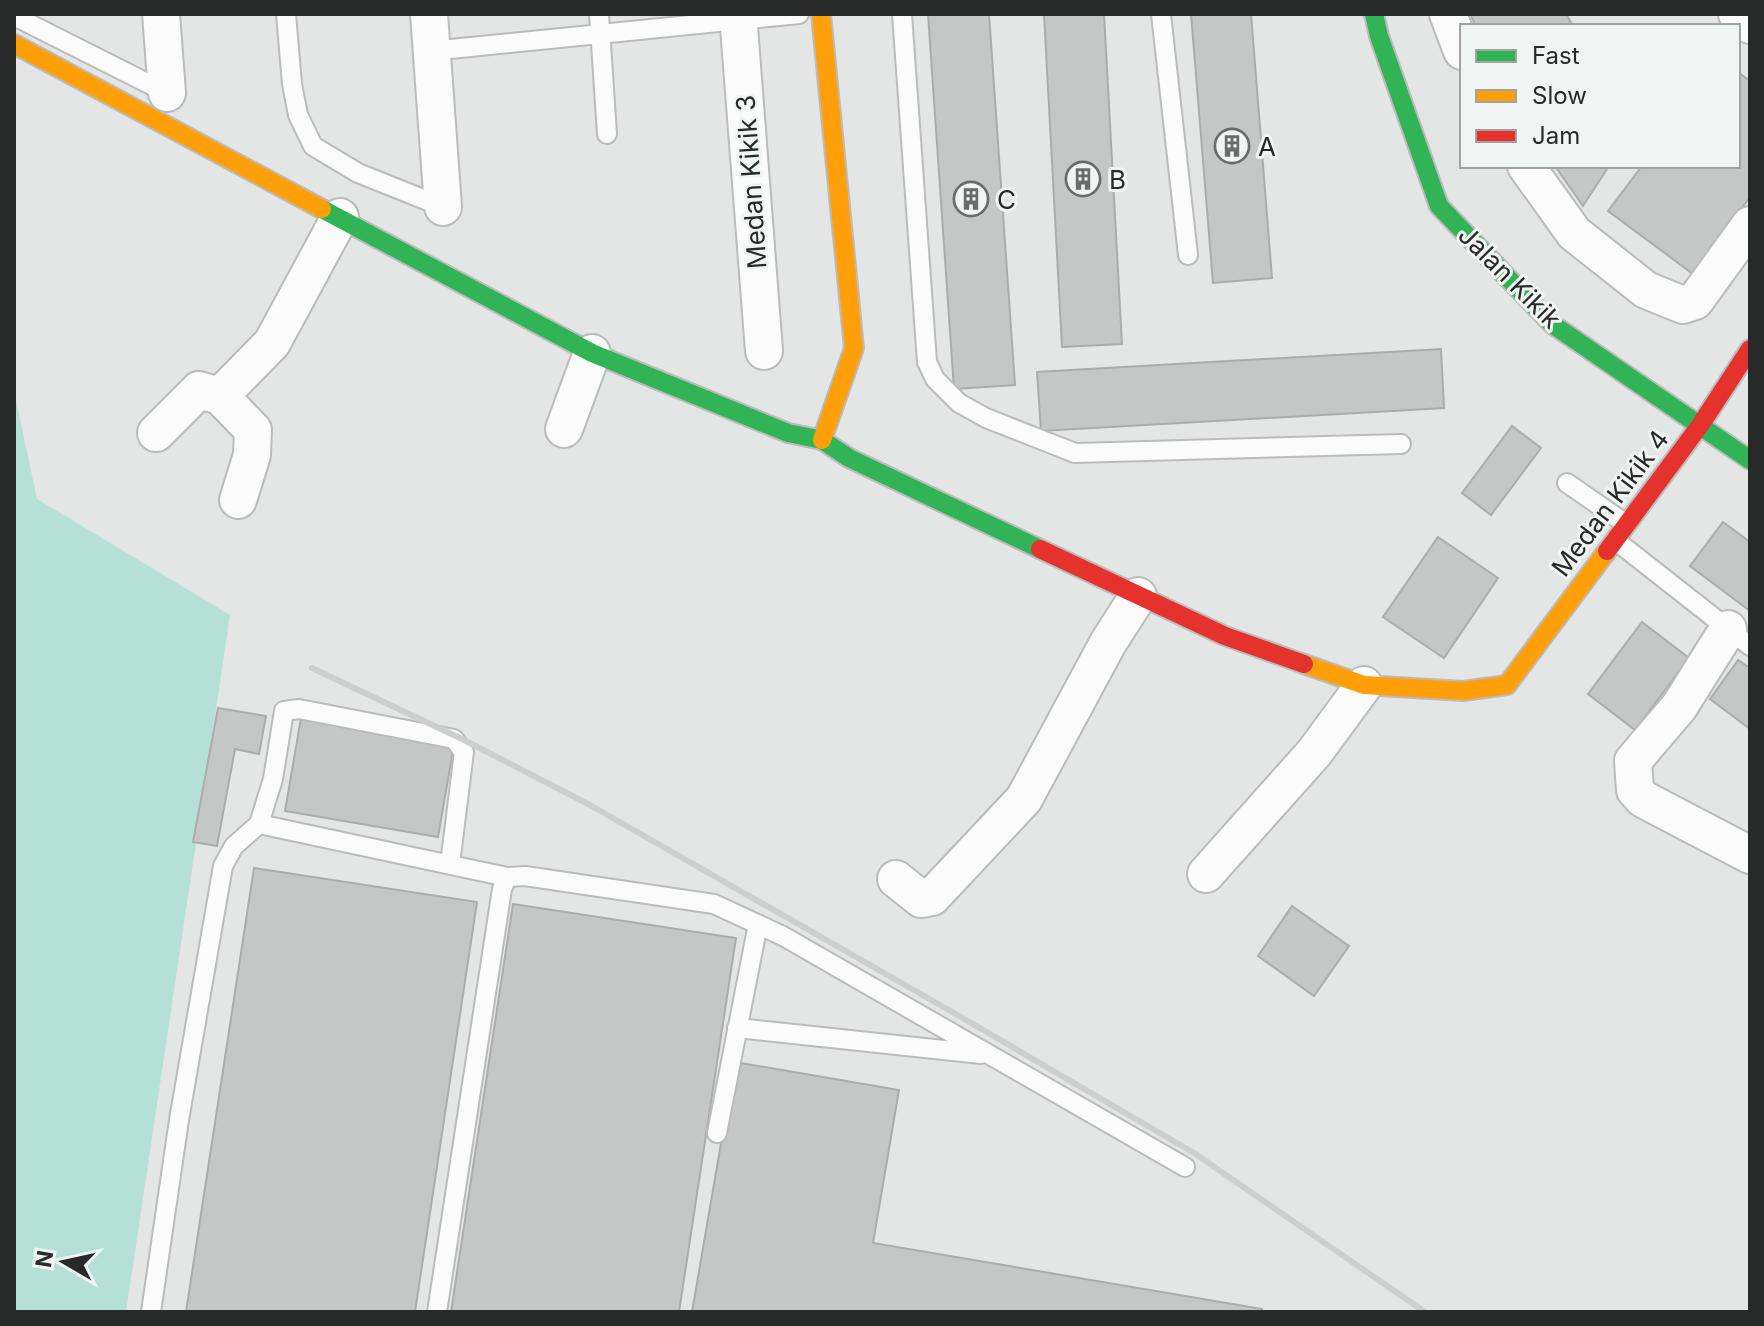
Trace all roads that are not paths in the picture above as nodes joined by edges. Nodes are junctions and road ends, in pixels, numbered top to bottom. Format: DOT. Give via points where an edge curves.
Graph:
graph roads {
  1 [pos="161,14"];
  2 [pos="286,14"];
  3 [pos="429,14"];
  4 [pos="599,14"];
  5 [pos="799,14"];
  6 [pos="821,14"];
  7 [pos="902,14"];
  8 [pos="1161,14"];
  9 [pos="1374,14"];
  10 [pos="1448,14"];
  11 [pos="1737,14"];
  12 [pos="14,16"];
  13 [pos="739,17"];
  14 [pos="1750,25"];
  15 [pos="600,34"];
  16 [pos="14,44"];
  17 [pos="1460,46"];
  18 [pos="431,51"];
  19 [pos="167,93"];
  20 [pos="607,134"];
  21 [pos="1527,168"];
  22 [pos="443,207"];
  23 [pos="340,217"];
  24 [pos="1750,225"];
  25 [pos="1188,255"];
  26 [pos="1750,349"];
  27 [pos="764,351"];
  28 [pos="592,353"];
  29 [pos="220,396"];
  30 [pos="1701,424"];
  31 [pos="564,429"];
  32 [pos="156,433"];
  33 [pos="822,440"];
  34 [pos="1401,444"];
  35 [pos="1750,460"];
  36 [pos="1567,483"];
  37 [pos="238,500"];
  38 [pos="1626,524"];
  39 [pos="1615,540"];
  40 [pos="1138,596"];
  41 [pos="1739,638"];
  42 [pos="1364,685"];
  43 [pos="259,824"];
  44 [pos="1750,855"];
  45 [pos="450,864"];
  46 [pos="1206,874"];
  47 [pos="507,877"];
  48 [pos="896,879"];
  49 [pos="758,924"];
  50 [pos="737,1028"];
  51 [pos="990,1055"];
  52 [pos="717,1133"];
  53 [pos="1185,1167"];
  54 [pos="151,1312"];
  55 [pos="437,1312"];
  1 -- 19 [label="street"];
  2 -- 22 [label="lane" via="298,115 313,146 358,173"];
  3 -- 18 [label="street"];
  4 -- 15 [label="lane"];
  5 -- 13 [label="lane"];
  6 -- 33 [label="street" via="854,348"];
  7 -- 34 [label="lane" via="927,362 935,379 959,403 1075,453"];
  8 -- 25 [label="lane"];
  9 -- 30 [label="street, Jalan Kikik" via="1439,206 1552,324"];
  10 -- 17 [label="street"];
  11 -- 14 [label="street"];
  12 -- 19 [label="lane"];
  13 -- 15 [label="lane"];
  13 -- 27 [label="street, Medan Kikik 3"];
  15 -- 18 [label="lane"];
  15 -- 20 [label="lane"];
  16 -- 23 [label="street"];
  18 -- 22 [label="street"];
  21 -- 24 [label="street" via="1574,233 1646,290 1683,305 1695,301"];
  23 -- 28 [label="street"];
  23 -- 29 [label="street" via="272,343"];
  26 -- 30 [label="street, Medan Kikik 4"];
  28 -- 31 [label="street"];
  28 -- 33 [label="street" via="788,433"];
  29 -- 32 [label="street" via="199,390"];
  29 -- 37 [label="street" via="253,430 252,455"];
  30 -- 35 [label="street, Jalan Kikik"];
  30 -- 38 [label="street, Medan Kikik 4"];
  33 -- 40 [label="street" via="849,458"];
  36 -- 38 [label="lane"];
  38 -- 39 [label="street, Medan Kikik 4"];
  39 -- 41 [label="lane"];
  39 -- 42 [label="street, Medan Kikik 4" via="1507,685 1463,691"];
  40 -- 42 [label="street" via="1225,636"];
  40 -- 48 [label="street" via="1024,799 932,897 921,899"];
  41 -- 44 [label="street" via="1633,761 1635,790 1643,799"];
  42 -- 46 [label="street" via="1314,753"];
  43 -- 45 [label="lane"];
  43 -- 45 [label="lane" via="284,711 299,709 454,739 464,752"];
  43 -- 54 [label="lane" via="234,846 223,866"];
  45 -- 47 [label="lane"];
  47 -- 49 [label="lane" via="714,904"];
  47 -- 55 [label="lane"];
  49 -- 50 [label="lane"];
  49 -- 51 [label="lane"];
  50 -- 51 [label="lane"];
  50 -- 52 [label="lane"];
  51 -- 53 [label="lane"];
}
